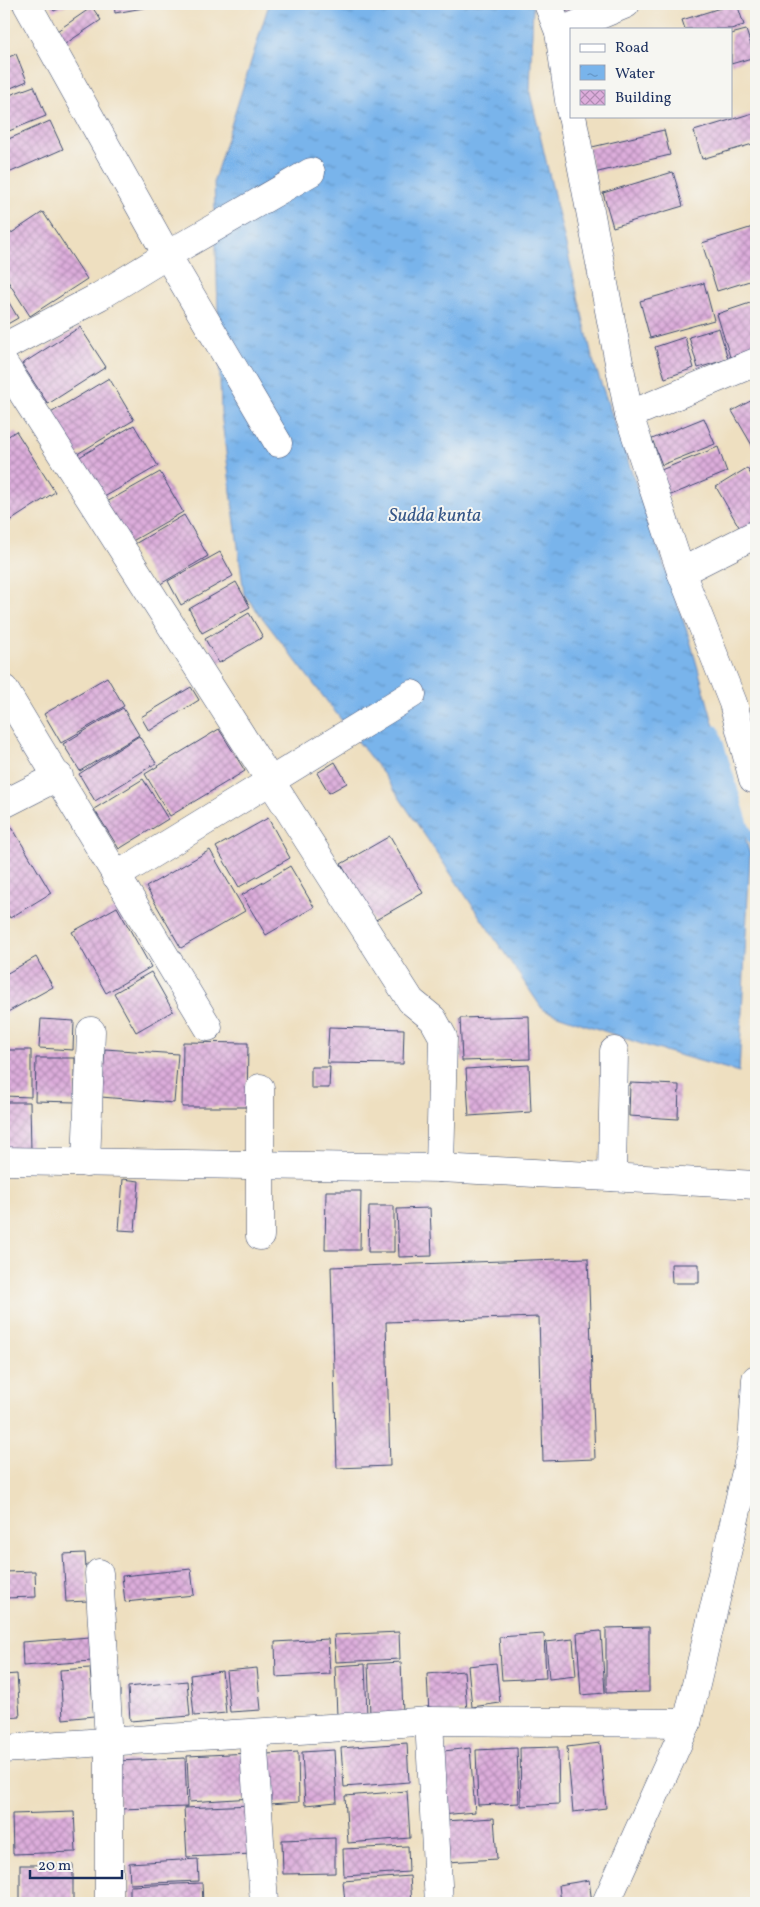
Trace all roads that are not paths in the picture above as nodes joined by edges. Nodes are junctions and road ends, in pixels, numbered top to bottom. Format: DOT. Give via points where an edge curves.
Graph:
graph roads {
  1 [pos="27,4"];
  2 [pos="548,4"];
  3 [pos="626,4"];
  4 [pos="559,32"];
  5 [pos="570,108"];
  6 [pos="572,118"];
  7 [pos="311,172"];
  8 [pos="167,256"];
  9 [pos="4,346"];
  10 [pos="756,362"];
  11 [pos="4,364"];
  12 [pos="630,416"];
  13 [pos="278,443"];
  14 [pos="756,534"];
  15 [pos="681,572"];
  16 [pos="4,689"];
  17 [pos="412,694"];
  18 [pos="58,776"];
  19 [pos="753,777"];
  20 [pos="269,782"];
  21 [pos="4,804"];
  22 [pos="116,876"];
  23 [pos="208,1027"];
  24 [pos="91,1031"];
  25 [pos="614,1051"];
  26 [pos="260,1088"];
  27 [pos="4,1161"];
  28 [pos="86,1163"];
  29 [pos="261,1166"];
  30 [pos="440,1168"];
  31 [pos="612,1177"];
  32 [pos="756,1185"];
  33 [pos="260,1236"];
  34 [pos="756,1379"];
  35 [pos="98,1573"];
  36 [pos="429,1721"];
  37 [pos="687,1723"];
  38 [pos="253,1734"];
  39 [pos="109,1740"];
  40 [pos="4,1749"];
  41 [pos="109,1903"];
  42 [pos="264,1903"];
  43 [pos="439,1903"];
  44 [pos="606,1903"];
  1 -- 8 [label="street"];
  2 -- 4 [label="street"];
  3 -- 4 [label="street"];
  4 -- 5 [label="street"];
  6 -- 12 [label="street"];
  7 -- 8 [label="street"];
  8 -- 9 [label="street" via="100,296"];
  8 -- 13 [label="street"];
  10 -- 12 [label="street"];
  11 -- 20 [label="street"];
  12 -- 15 [label="street"];
  14 -- 15 [label="street"];
  15 -- 19 [label="street" via="733,703"];
  16 -- 18 [label="street"];
  17 -- 20 [label="street"];
  18 -- 21 [label="street"];
  18 -- 22 [label="street"];
  20 -- 22 [label="street"];
  20 -- 30 [label="street" via="411,1001 433,1019 443,1037"];
  22 -- 23 [label="street"];
  24 -- 28 [label="street"];
  25 -- 31 [label="street"];
  26 -- 29 [label="street"];
  27 -- 28 [label="street"];
  28 -- 29 [label="street"];
  29 -- 30 [label="street"];
  29 -- 33 [label="street"];
  30 -- 31 [label="street"];
  31 -- 32 [label="street"];
  34 -- 37 [label="street" via="752,1446"];
  35 -- 39 [label="street"];
  36 -- 37 [label="street"];
  36 -- 38 [label="street"];
  36 -- 43 [label="street"];
  37 -- 44 [label="street"];
  38 -- 39 [label="street"];
  38 -- 42 [label="street"];
  39 -- 40 [label="street"];
  39 -- 41 [label="street"];
}
